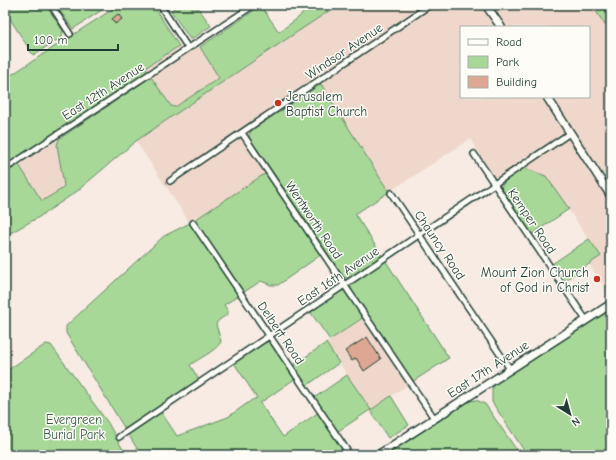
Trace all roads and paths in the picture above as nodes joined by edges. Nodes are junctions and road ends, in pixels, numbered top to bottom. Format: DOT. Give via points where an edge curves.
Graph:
graph roads {
  1 [pos="51,5"];
  2 [pos="160,5"];
  3 [pos="254,5"];
  4 [pos="430,5"];
  5 [pos="486,5"];
  6 [pos="500,26"];
  7 [pos="70,34"];
  8 [pos="188,48"];
  9 [pos="548,98"];
  10 [pos="242,133"];
  11 [pos="570,133"];
  12 [pos="474,154"];
  13 [pos="5,169"];
  14 [pos="170,181"];
  15 [pos="494,184"];
  16 [pos="391,193"];
  17 [pos="611,196"];
  18 [pos="194,223"];
  19 [pos="419,235"];
  20 [pos="344,285"];
  21 [pos="611,304"];
  22 [pos="586,320"];
  23 [pos="269,336"];
  24 [pos="510,369"];
  25 [pos="434,418"];
  26 [pos="119,437"];
  27 [pos="350,455"];
  28 [pos="378,455"];
  1 -- 7 [label="street"];
  2 -- 8 [label="street"];
  3 -- 8 [label="street, East 12th Avenue"];
  4 -- 10 [label="street, Windsor Avenue"];
  5 -- 6 [label="street"];
  8 -- 13 [label="street, East 12th Avenue"];
  9 -- 11 [label="street"];
  10 -- 14 [label="street, Windsor Avenue"];
  10 -- 20 [label="street, Wentworth Road"];
  11 -- 15 [label="street, East 16th Avenue"];
  11 -- 17 [label="street"];
  12 -- 15 [label="street, Kemper Road"];
  15 -- 19 [label="street, East 16th Avenue"];
  15 -- 22 [label="street, Kemper Road"];
  16 -- 19 [label="street, Chauncy Road"];
  18 -- 23 [label="street, Delbert Road"];
  19 -- 20 [label="street, East 16th Avenue"];
  19 -- 24 [label="street, Chauncy Road"];
  20 -- 23 [label="street, East 16th Avenue"];
  20 -- 25 [label="street, Wentworth Road"];
  21 -- 22 [label="street, East 17th Avenue"];
  22 -- 24 [label="street, East 17th Avenue"];
  23 -- 26 [label="street, East 16th Avenue"];
  23 -- 27 [label="street, Delbert Road"];
  24 -- 25 [label="street, East 17th Avenue"];
  25 -- 28 [label="street, East 17th Avenue"];
}
